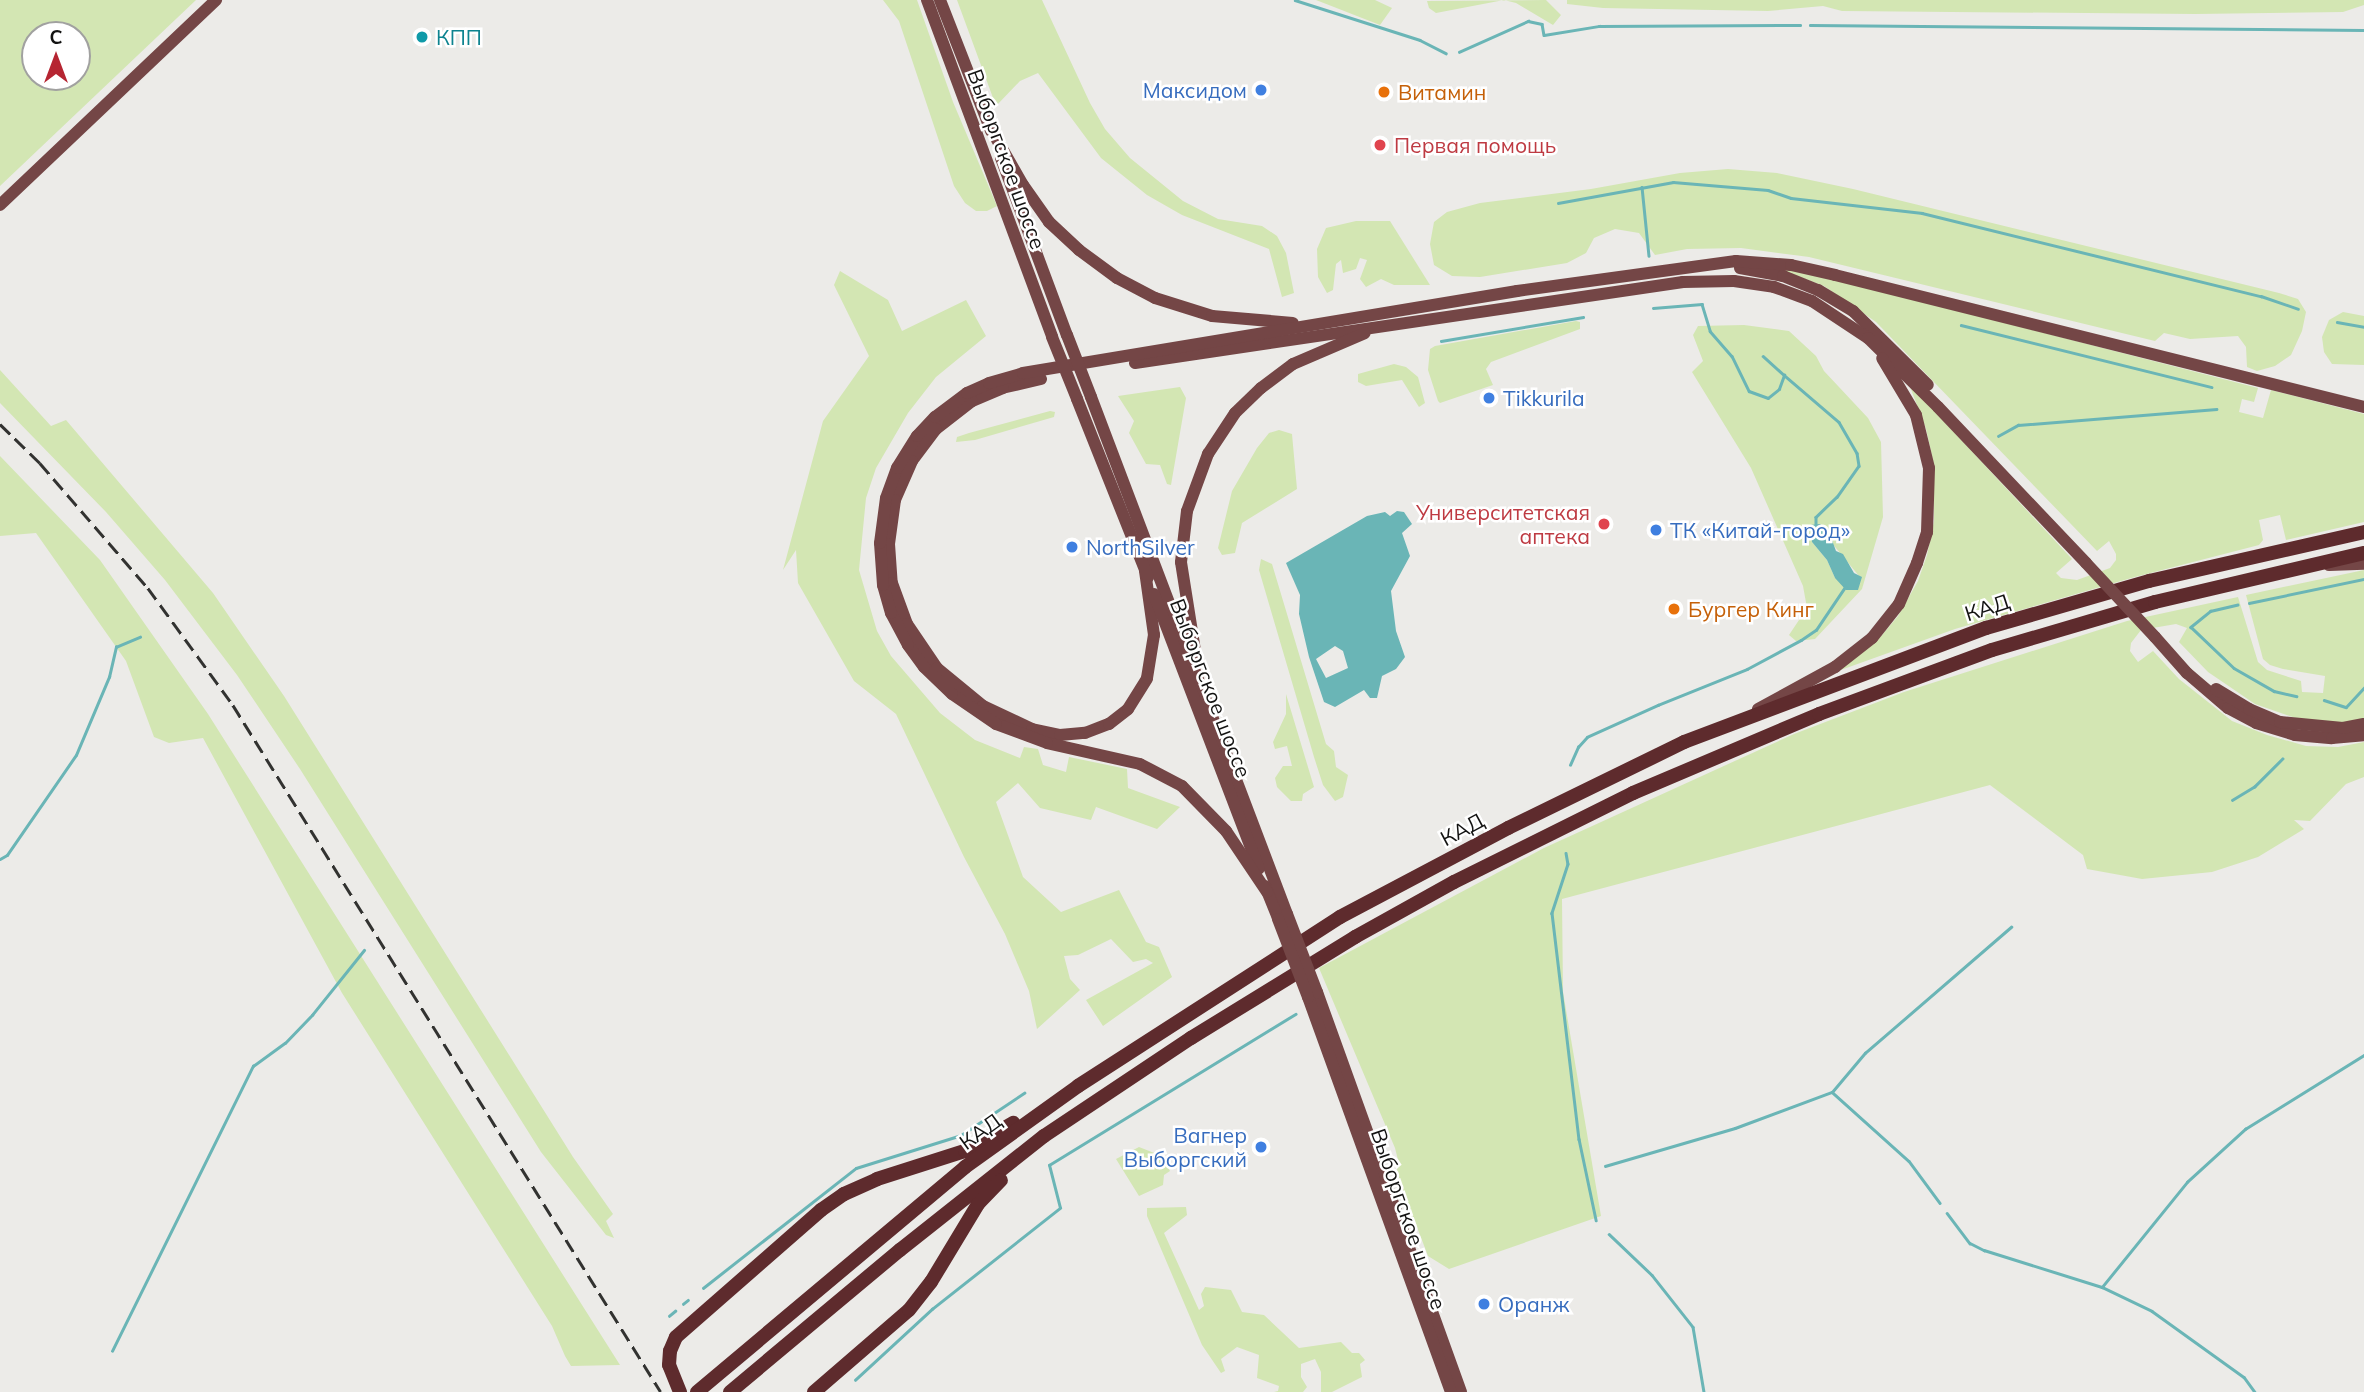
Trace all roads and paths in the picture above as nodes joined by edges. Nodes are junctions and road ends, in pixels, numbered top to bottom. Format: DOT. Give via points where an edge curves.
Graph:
graph roads {
  1 [pos="216,0"];
  2 [pos="927,0"];
  3 [pos="940,0"];
  4 [pos="988,124"];
  5 [pos="0,205"];
  6 [pos="1705,265"];
  7 [pos="1318,324"];
  8 [pos="1389,324"];
  9 [pos="1868,338"];
  10 [pos="2364,407"];
  11 [pos="2364,532"];
  12 [pos="2364,553"];
  13 [pos="2089,563"];
  14 [pos="2364,564"];
  15 [pos="2301,566"];
  16 [pos="1145,571"];
  17 [pos="2158,637"];
  18 [pos="1204,695"];
  19 [pos="1737,720"];
  20 [pos="2364,724"];
  21 [pos="2364,735"];
  22 [pos="1267,891"];
  23 [pos="1283,916"];
  24 [pos="1312,994"];
  25 [pos="1078,1086"];
  26 [pos="1084,1109"];
  27 [pos="680,1392"];
  28 [pos="697,1392"];
  29 [pos="730,1392"];
  30 [pos="814,1392"];
  31 [pos="1451,1392"];
  32 [pos="1461,1392"];
  1 -- 5 [label="main road"];
  2 -- 16 [label="main road, Выборгское шоссе, bridge"];
  3 -- 4 [label="main road, Выборгское шоссе"];
  4 -- 7 [label="main road" via="1049,222 1117,278 1155,298 1212,316"];
  4 -- 18 [label="main road, Выборгское шоссе, bridge"];
  6 -- 7 [label="main road"];
  6 -- 10 [label="main road" via="1737,261 1791,265"];
  6 -- 13 [label="main road" via="1783,276 1818,290 1853,312 1934,391"];
  7 -- 22 [label="main road" via="1023,373 978,387 935,417 912,443 891,481 880,531 881,571 891,613 918,660 942,686 978,714 1029,738 1131,761 1171,779 1226,831"];
  8 -- 9 [label="main road" via="1683,282 1734,281 1774,287 1812,301"];
  8 -- 16 [label="main road" via="1003,387 972,401 941,424 920,448 900,484 891,520 889,557 895,596 907,624 925,654 958,687 992,711 1032,729 1060,735 1098,729 1119,717 1137,698 1154,646"];
  8 -- 18 [label="main road" via="1293,364 1235,413 1208,454 1187,511 1181,562"];
  9 -- 13 [label="main road"];
  9 -- 19 [label="main road" via="1916,415 1929,468 1927,532 1917,563 1899,604 1872,638 1835,667"];
  11 -- 19 [label="highway, КАД" via="2148,581 1986,628"];
  12 -- 15 [label="highway, КАД"];
  13 -- 17 [label="main road, bridge"];
  14 -- 15 [label="main road"];
  15 -- 26 [label="highway, КАД" via="2155,602 1992,650 1819,714 1633,793 1355,937"];
  16 -- 22 [label="main road, Выборгское шоссе"];
  17 -- 20 [label="main road" via="2187,666 2249,709 2280,722 2309,727"];
  17 -- 21 [label="main road" via="2197,682 2228,708 2256,723 2295,735"];
  18 -- 23 [label="main road, Выборгское шоссе"];
  19 -- 25 [label="highway, КАД" via="1622,770 1340,918"];
  22 -- 23 [label="main road, Выборгское шоссе"];
  23 -- 24 [label="main road, Выборгское шоссе, bridge"];
  24 -- 31 [label="main road, Выборгское шоссе"];
  24 -- 32 [label="main road, Выборгское шоссе"];
  25 -- 27 [label="highway" via="965,1152 877,1179 821,1210 676,1337 668,1360"];
  25 -- 28 [label="highway, КАД" via="965,1167"];
  26 -- 29 [label="highway, КАД" via="900,1250"];
  26 -- 30 [label="highway" via="978,1204 909,1311"];
}
